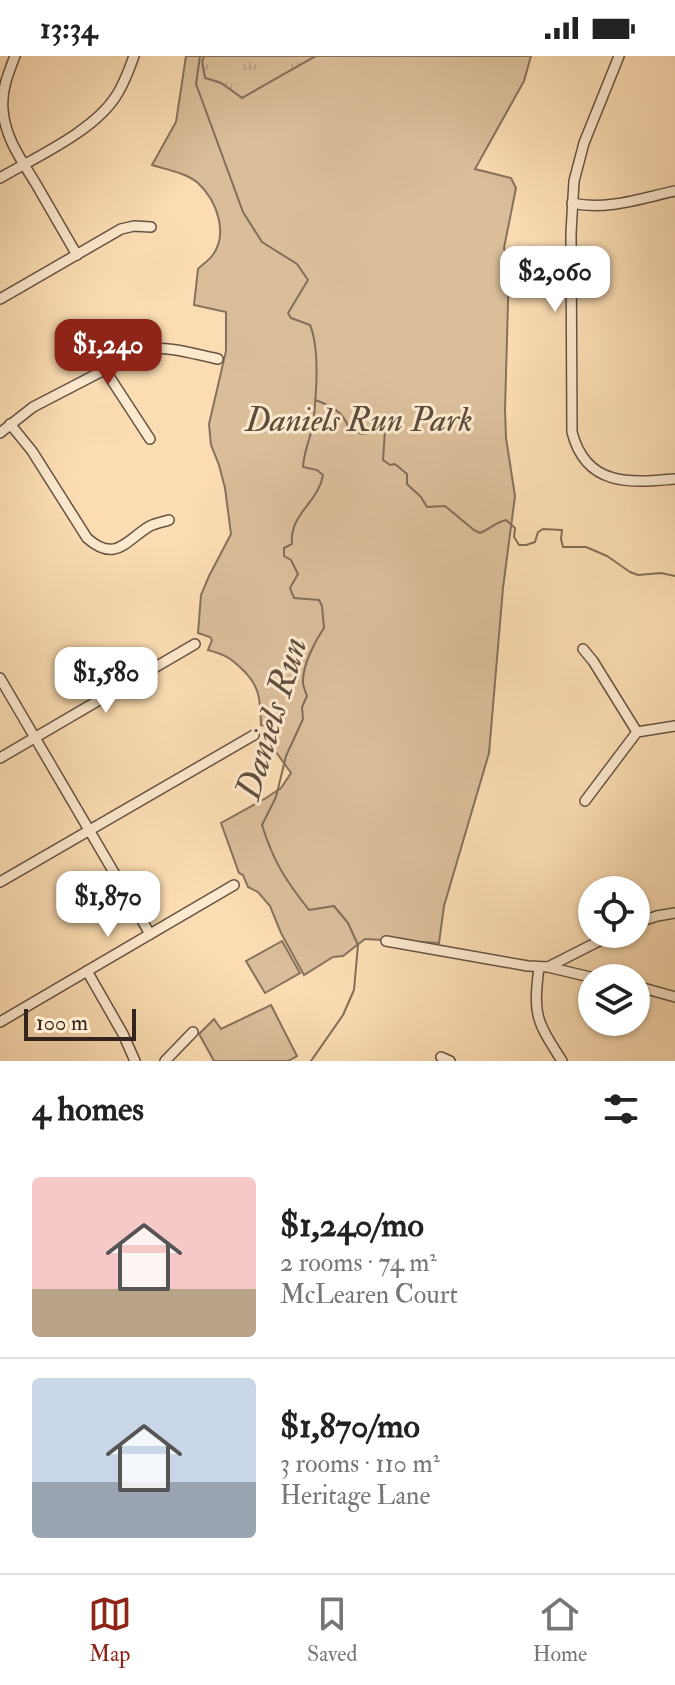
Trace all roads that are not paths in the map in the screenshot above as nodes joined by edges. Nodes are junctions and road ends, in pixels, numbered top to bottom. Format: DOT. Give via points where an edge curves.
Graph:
graph roads {
  1 [pos="15,56"];
  2 [pos="134,56"];
  3 [pos="619,56"];
  4 [pos="24,164"];
  5 [pos="0,178"];
  6 [pos="675,191"];
  7 [pos="572,203"];
  8 [pos="151,227"];
  9 [pos="77,255"];
  10 [pos="0,299"];
  11 [pos="218,359"];
  12 [pos="105,370"];
  13 [pos="10,424"];
  14 [pos="0,433"];
  15 [pos="150,439"];
  16 [pos="675,479"];
  17 [pos="169,520"];
  18 [pos="195,644"];
  19 [pos="583,649"];
  20 [pos="0,678"];
  21 [pos="675,726"];
  22 [pos="637,732"];
  23 [pos="254,735"];
  24 [pos="35,737"];
  25 [pos="0,758"];
  26 [pos="585,801"];
  27 [pos="89,830"];
  28 [pos="0,882"];
  29 [pos="234,885"];
  30 [pos="675,913"];
  31 [pos="650,918"];
  32 [pos="150,934"];
  33 [pos="386,941"];
  34 [pos="584,948"];
  35 [pos="544,967"];
  36 [pos="87,971"];
  37 [pos="578,974"];
  38 [pos="650,990"];
  39 [pos="675,997"];
  40 [pos="0,1022"];
  41 [pos="193,1032"];
  42 [pos="135,1061"];
  43 [pos="165,1061"];
  44 [pos="562,1061"];
  1 -- 4 [label="street" via="5,83 3,111"];
  2 -- 4 [label="street" via="118,94 102,114"];
  3 -- 7 [label="street" via="581,151"];
  4 -- 5 [label="street"];
  4 -- 9 [label="street"];
  6 -- 7 [label="street" via="607,205"];
  7 -- 16 [label="street" via="574,439 587,461 608,477 633,482"];
  8 -- 9 [label="street" via="121,229"];
  9 -- 10 [label="street"];
  11 -- 12 [label="street" via="153,348"];
  12 -- 13 [label="street"];
  12 -- 15 [label="street"];
  13 -- 14 [label="street"];
  13 -- 17 [label="street" via="96,545 121,547 148,527"];
  18 -- 24 [label="street"];
  19 -- 22 [label="street"];
  20 -- 24 [label="street"];
  21 -- 22 [label="street"];
  22 -- 26 [label="street"];
  23 -- 27 [label="street"];
  24 -- 25 [label="street"];
  24 -- 27 [label="street"];
  27 -- 28 [label="street"];
  27 -- 32 [label="street"];
  29 -- 32 [label="street"];
  30 -- 31 [label="street"];
  32 -- 36 [label="street"];
  33 -- 35 [label="street"];
  34 -- 35 [label="street"];
  35 -- 37 [label="street"];
  35 -- 44 [label="street" via="537,1017"];
  36 -- 40 [label="street"];
  36 -- 42 [label="street"];
  38 -- 39 [label="street"];
  41 -- 43 [label="street"];
}
